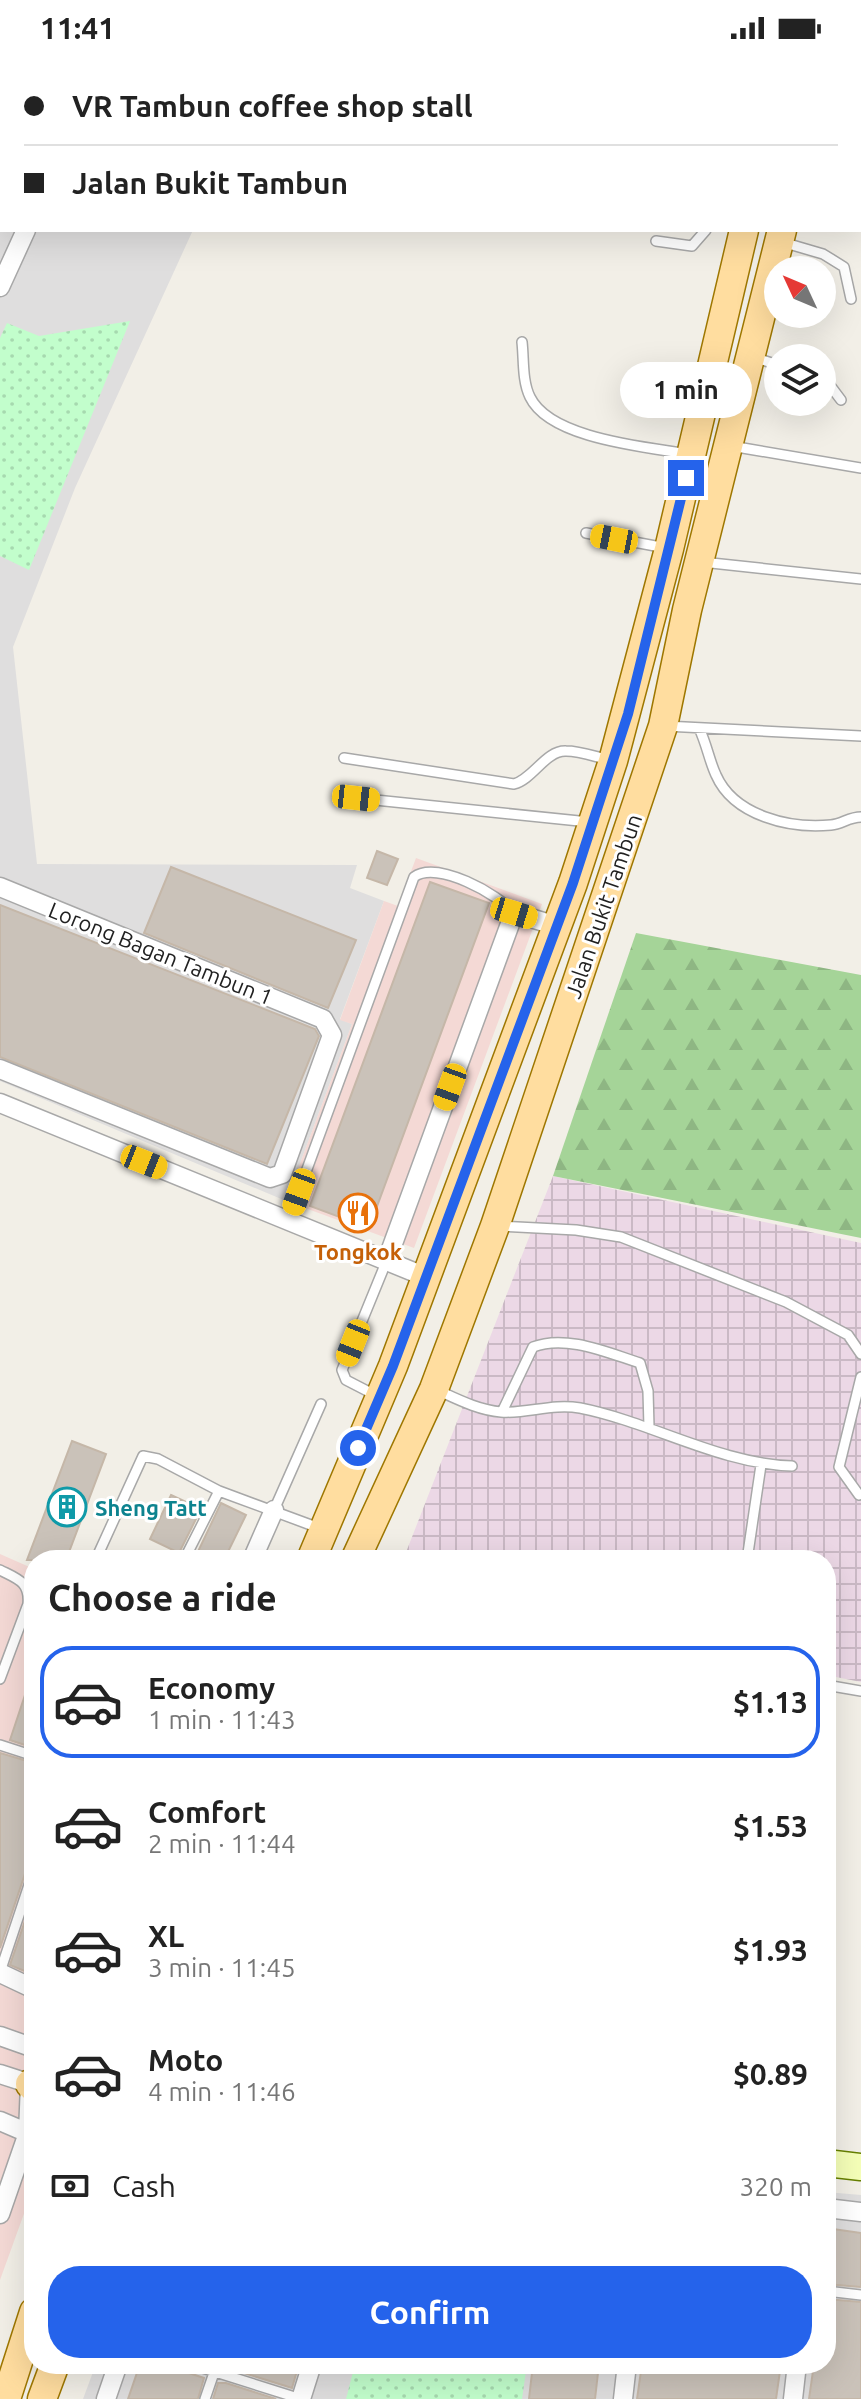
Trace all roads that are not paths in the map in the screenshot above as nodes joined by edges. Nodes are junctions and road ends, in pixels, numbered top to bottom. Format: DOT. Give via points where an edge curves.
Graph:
graph roads {
  1 [pos="25,232"];
  2 [pos="704,232"];
  3 [pos="744,232"];
  4 [pos="780,236"];
  5 [pos="656,241"];
  6 [pos="0,287"];
  7 [pos="851,299"];
  8 [pos="522,342"];
  9 [pos="750,356"];
  10 [pos="764,360"];
  11 [pos="836,393"];
  12 [pos="841,400"];
  13 [pos="728,446"];
  14 [pos="691,455"];
  15 [pos="861,468"];
  16 [pos="586,533"];
  17 [pos="669,549"];
  18 [pos="699,562"];
  19 [pos="861,579"];
  20 [pos="663,726"];
  21 [pos="699,728"];
  22 [pos="861,736"];
  23 [pos="344,758"];
  24 [pos="613,761"];
  25 [pos="356,798"];
  26 [pos="861,817"];
  27 [pos="593,822"];
  28 [pos="0,887"];
  29 [pos="514,913"];
  30 [pos="557,926"];
  31 [pos="0,1069"];
  32 [pos="0,1103"];
  33 [pos="288,1221"];
  34 [pos="495,1226"];
  35 [pos="387,1260"];
  36 [pos="426,1277"];
  37 [pos="848,1335"];
  38 [pos="861,1338"];
  39 [pos="861,1354"];
  40 [pos="861,1377"];
  41 [pos="434,1389"];
  42 [pos="380,1397"];
  43 [pos="321,1404"];
  44 [pos="502,1412"];
  45 [pos="649,1427"];
  46 [pos="761,1465"];
  47 [pos="792,1466"];
  48 [pos="219,1491"];
  49 [pos="860,1495"];
  50 [pos="274,1510"];
  51 [pos="323,1529"];
  52 [pos="100,1550"];
  53 [pos="189,1550"];
  54 [pos="256,1550"];
  55 [pos="315,1550"];
  56 [pos="360,1550"];
  57 [pos="748,1550"];
  58 [pos="0,1570"];
  59 [pos="24,1582"];
  60 [pos="24,1615"];
  61 [pos="0,1679"];
  62 [pos="836,1687"];
  63 [pos="861,1691"];
  64 [pos="0,1745"];
  65 [pos="24,1753"];
  66 [pos="24,1900"];
  67 [pos="0,1972"];
  68 [pos="24,1984"];
  69 [pos="0,2036"];
  70 [pos="24,2044"];
  71 [pos="0,2074"];
  72 [pos="24,2083"];
  73 [pos="0,2121"];
  74 [pos="24,2131"];
  75 [pos="24,2145"];
  76 [pos="836,2164"];
  77 [pos="861,2167"];
  78 [pos="836,2209"];
  79 [pos="861,2212"];
  80 [pos="0,2214"];
  81 [pos="836,2292"];
  82 [pos="861,2295"];
  83 [pos="24,2343"];
  84 [pos="51,2374"];
  85 [pos="115,2374"];
  86 [pos="213,2374"];
  87 [pos="232,2374"];
  88 [pos="309,2374"];
  89 [pos="626,2374"];
  90 [pos="796,2374"];
  91 [pos="6,2399"];
  92 [pos="42,2399"];
  93 [pos="106,2399"];
  94 [pos="205,2399"];
  95 [pos="301,2399"];
  96 [pos="623,2399"];
  97 [pos="793,2399"];
  1 -- 6 [label="street"];
  2 -- 5 [label="lane" via="692,246"];
  3 -- 14 [label="main road, Jalan Bukit Tambun"];
  4 -- 7 [label="lane" via="844,267"];
  4 -- 9 [label="main road, Jalan Bukit Tambun"];
  8 -- 14 [label="lane" via="530,398 545,414 606,439"];
  9 -- 10 [label="lane"];
  9 -- 13 [label="main road, Jalan Bukit Tambun"];
  11 -- 12 [label="lane"];
  13 -- 15 [label="lane"];
  13 -- 18 [label="main road, Jalan Bukit Tambun"];
  14 -- 17 [label="main road, Jalan Bukit Tambun"];
  16 -- 17 [label="lane"];
  17 -- 24 [label="main road, Jalan Bukit Tambun"];
  18 -- 19 [label="lane"];
  18 -- 20 [label="main road, Jalan Bukit Tambun"];
  20 -- 21 [label="lane"];
  20 -- 34 [label="main road, Jalan Bukit Tambun"];
  21 -- 22 [label="lane"];
  21 -- 26 [label="lane" via="716,776 741,805 770,820 833,825"];
  23 -- 24 [label="lane" via="514,784 527,780 563,750"];
  24 -- 27 [label="main road, Jalan Bukit Tambun"];
  25 -- 27 [label="lane"];
  27 -- 30 [label="main road, Jalan Bukit Tambun"];
  28 -- 31 [label="street, Lorong Bagan Tambun 1" via="323,1019 332,1035 282,1174 270,1178"];
  29 -- 30 [label="street"];
  29 -- 33 [label="lane" via="500,897 435,871 414,877"];
  29 -- 35 [label="street"];
  30 -- 36 [label="main road, Jalan Bukit Tambun"];
  32 -- 33 [label="street"];
  33 -- 35 [label="street"];
  34 -- 37 [label="lane" via="621,1237 786,1302"];
  34 -- 41 [label="main road, Jalan Bukit Tambun"];
  35 -- 36 [label="street"];
  35 -- 42 [label="lane" via="342,1370 346,1380"];
  36 -- 42 [label="main road, Jalan Bukit Tambun"];
  37 -- 38 [label="lane"];
  37 -- 39 [label="lane"];
  40 -- 49 [label="lane" via="839,1467"];
  41 -- 44 [label="lane"];
  41 -- 56 [label="main road, Jalan Bukit Tambun"];
  42 -- 51 [label="main road, Jalan Bukit Tambun"];
  43 -- 50 [label="lane"];
  44 -- 45 [label="lane" via="561,1405"];
  44 -- 45 [label="lane" via="533,1347 556,1342 640,1363 648,1391"];
  45 -- 46 [label="lane"];
  46 -- 47 [label="lane"];
  46 -- 57 [label="lane"];
  48 -- 50 [label="lane"];
  48 -- 52 [label="lane" via="143,1456"];
  48 -- 53 [label="lane"];
  50 -- 51 [label="lane"];
  50 -- 54 [label="street"];
  51 -- 55 [label="main road, Jalan Bukit Tambun"];
  58 -- 59 [label="lane"];
  60 -- 61 [label="lane"];
  62 -- 63 [label="lane"];
  64 -- 65 [label="lane"];
  66 -- 67 [label="lane"];
  67 -- 68 [label="street"];
  69 -- 70 [label="street"];
  71 -- 72 [label="street"];
  73 -- 74 [label="street"];
  75 -- 80 [label="street"];
  76 -- 77 [label="street"];
  78 -- 79 [label="street"];
  81 -- 82 [label="lane"];
  83 -- 91 [label="main road"];
  84 -- 92 [label="main road"];
  85 -- 93 [label="street"];
  86 -- 94 [label="lane"];
  87 -- 95 [label="lane"];
  88 -- 95 [label="street"];
  89 -- 96 [label="street"];
  90 -- 97 [label="street"];
}
